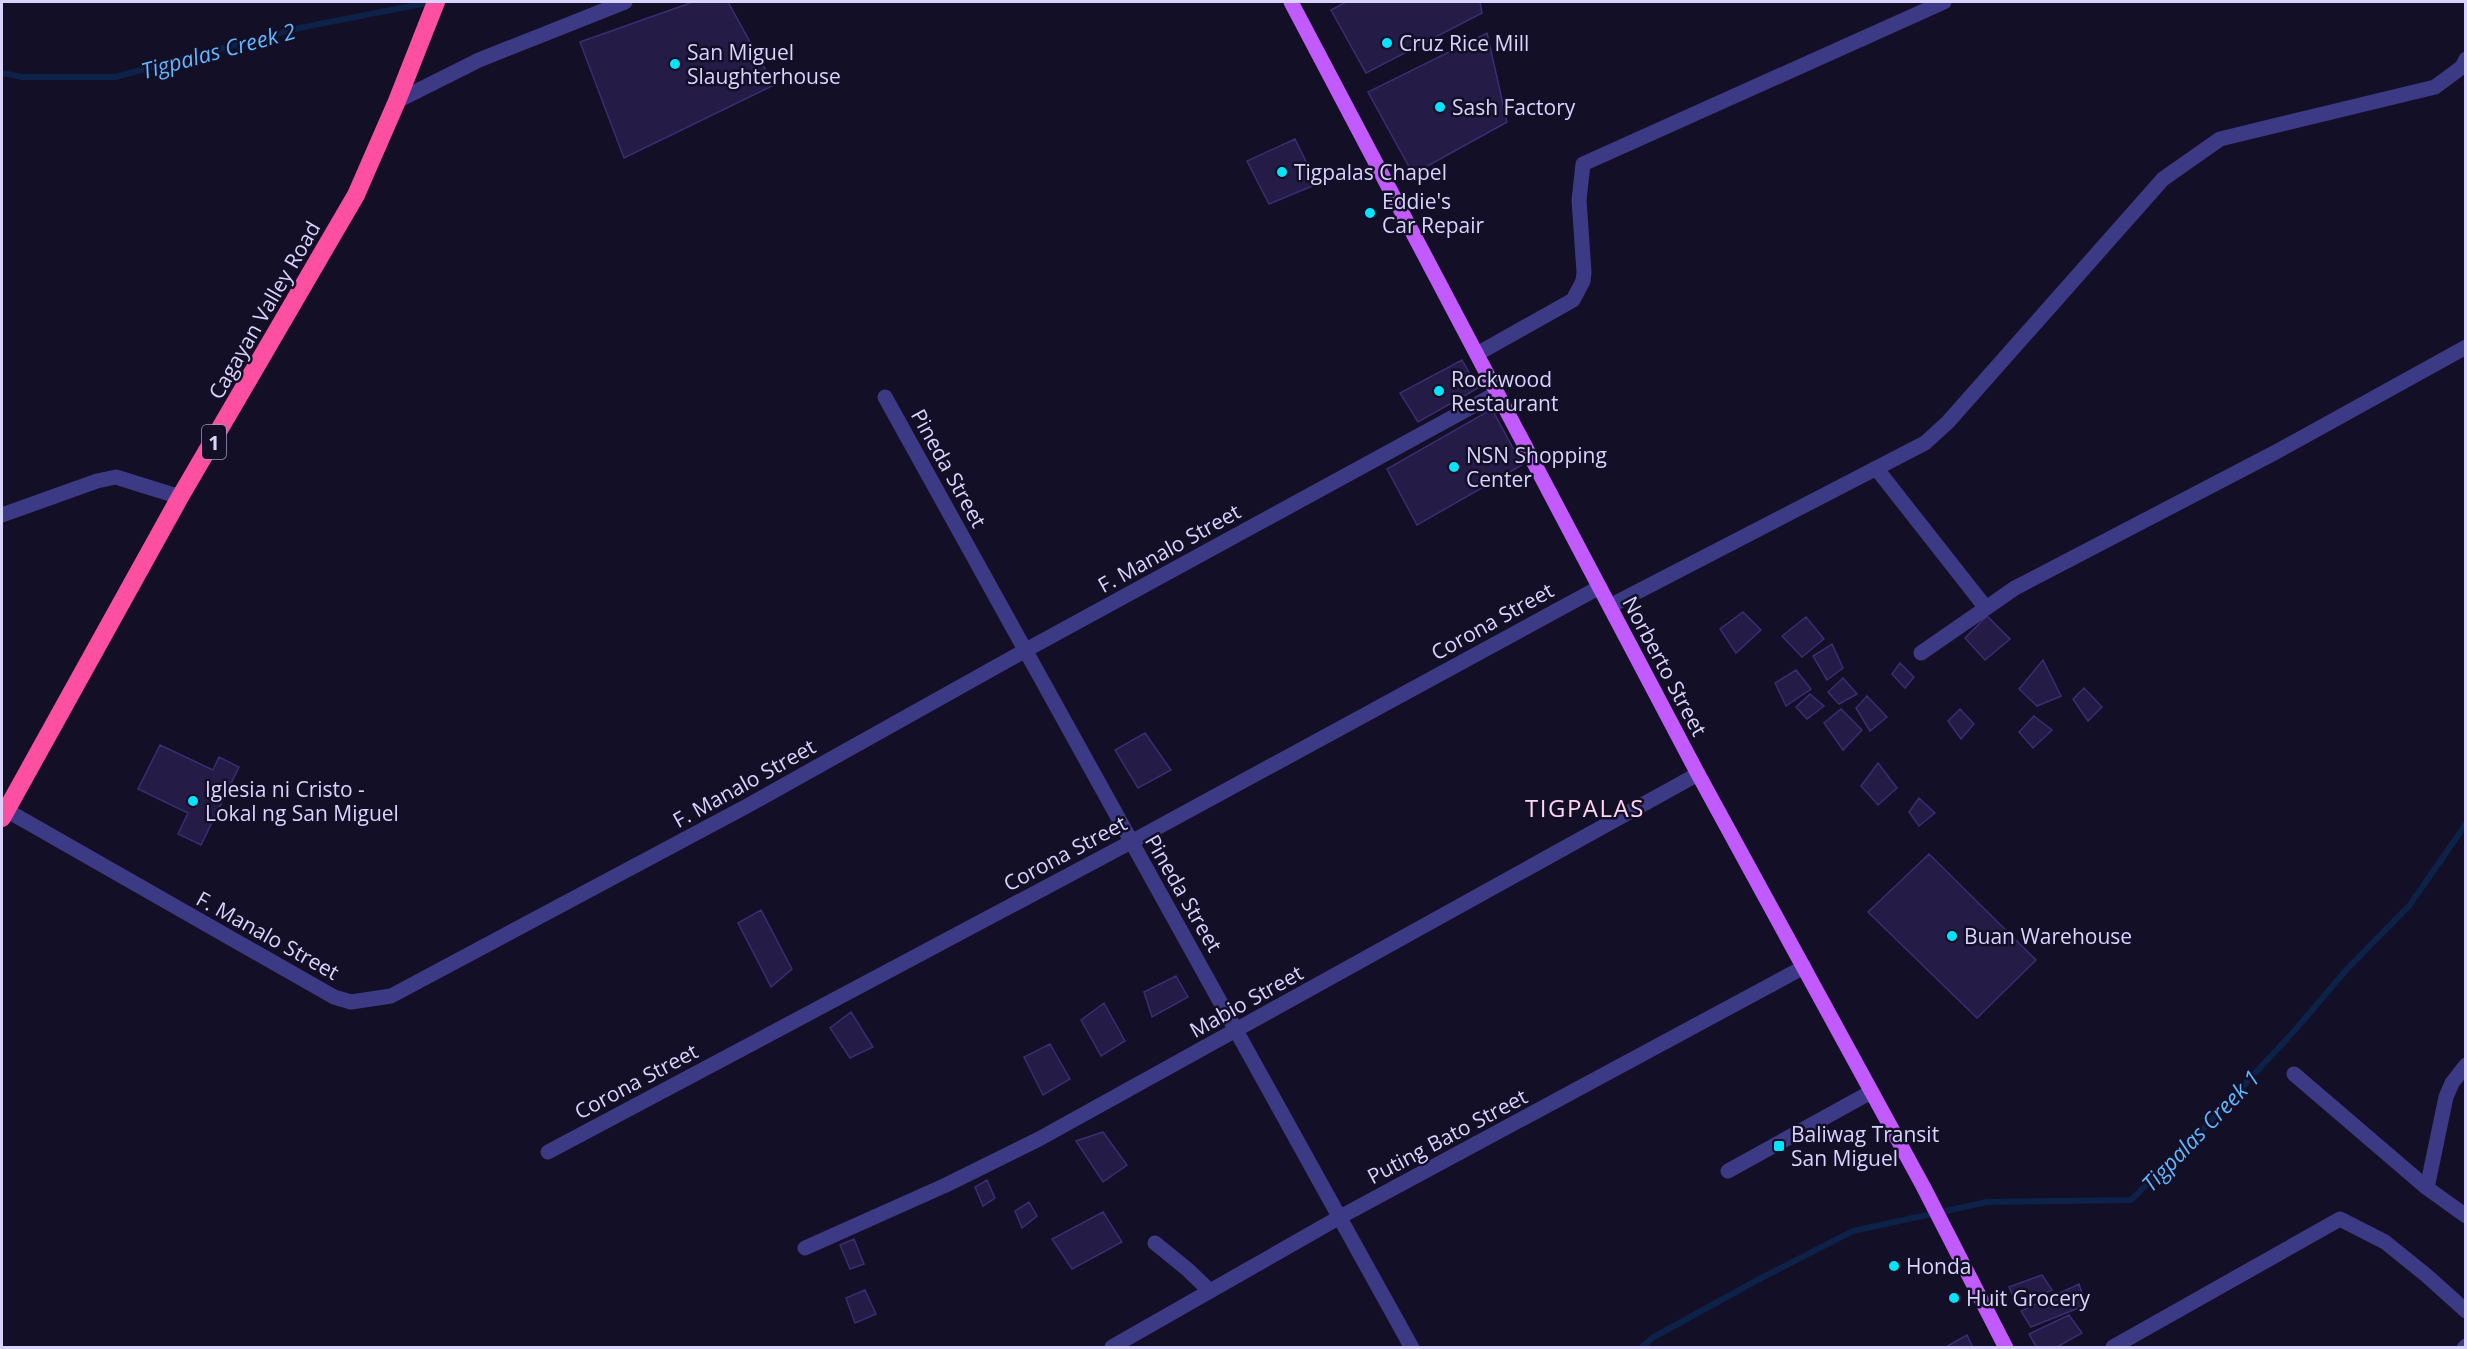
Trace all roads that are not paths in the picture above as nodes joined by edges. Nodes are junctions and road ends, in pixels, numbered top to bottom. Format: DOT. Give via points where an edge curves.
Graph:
graph roads {
  1 [pos="436,2"];
  2 [pos="626,2"];
  3 [pos="1291,2"];
  4 [pos="1944,2"];
  5 [pos="2466,59"];
  6 [pos="397,101"];
  7 [pos="2466,347"];
  8 [pos="1477,354"];
  9 [pos="1497,393"];
  10 [pos="885,396"];
  11 [pos="1876,468"];
  12 [pos="180,498"];
  13 [pos="2,515"];
  14 [pos="1600,587"];
  15 [pos="1610,606"];
  16 [pos="1986,608"];
  17 [pos="1026,650"];
  18 [pos="1921,653"];
  19 [pos="1698,774"];
  20 [pos="4,814"];
  21 [pos="1131,842"];
  22 [pos="1804,967"];
  23 [pos="1238,1030"];
  24 [pos="2466,1065"];
  25 [pos="2294,1074"];
  26 [pos="1871,1092"];
  27 [pos="548,1152"];
  28 [pos="1728,1171"];
  29 [pos="2427,1188"];
  30 [pos="2466,1216"];
  31 [pos="1340,1217"];
  32 [pos="1155,1243"];
  33 [pos="805,1248"];
  34 [pos="1210,1291"];
  35 [pos="2466,1311"];
  36 [pos="1408,1346"];
  37 [pos="1112,1347"];
  38 [pos="2006,1347"];
  39 [pos="2113,1347"];
  1 -- 6 [label="highway, Cagayan Valley Road / 1"];
  2 -- 6 [label="street" via="479,60"];
  3 -- 8 [label="main road, Norberto Street"];
  4 -- 8 [label="street" via="1583,164 1579,200 1584,272 1573,300"];
  5 -- 11 [label="street" via="2462,67 2435,87 2220,139 2163,179 1948,422 1925,443"];
  6 -- 12 [label="highway, Cagayan Valley Road / 1" via="356,195"];
  7 -- 16 [label="street" via="2276,452 2014,588"];
  8 -- 9 [label="main road, Norberto Street"];
  9 -- 14 [label="main road, Norberto Street"];
  9 -- 17 [label="street, F. Manalo Street"];
  10 -- 17 [label="street, Pineda Street"];
  11 -- 15 [label="street"];
  11 -- 16 [label="street"];
  12 -- 13 [label="street" via="116,477"];
  12 -- 20 [label="highway, Cagayan Valley Road / 1"];
  14 -- 15 [label="main road, Norberto Street"];
  14 -- 21 [label="street, Corona Street"];
  15 -- 19 [label="main road, Norberto Street"];
  16 -- 18 [label="street"];
  17 -- 20 [label="street, F. Manalo Street" via="747,806 426,978 391,996 371,1000 351,1002 334,997"];
  17 -- 21 [label="street, Pineda Street"];
  19 -- 22 [label="main road, Norberto Street"];
  19 -- 23 [label="street, Mabio Street"];
  21 -- 23 [label="street, Pineda Street"];
  21 -- 27 [label="street, Corona Street"];
  22 -- 26 [label="main road, Norberto Street"];
  22 -- 31 [label="street, Puting Bato Street"];
  23 -- 31 [label="street, Pineda Street"];
  23 -- 33 [label="street, Mabio Street" via="1039,1139"];
  24 -- 29 [label="street" via="2446,1097"];
  25 -- 29 [label="street"];
  26 -- 28 [label="street"];
  26 -- 38 [label="main road, Norberto Street"];
  29 -- 30 [label="street"];
  31 -- 34 [label="street, Puting Bato Street"];
  31 -- 36 [label="street, Pineda Street"];
  32 -- 34 [label="street"];
  34 -- 37 [label="street, Puting Bato Street"];
  35 -- 39 [label="street" via="2385,1242 2340,1220"];
}
